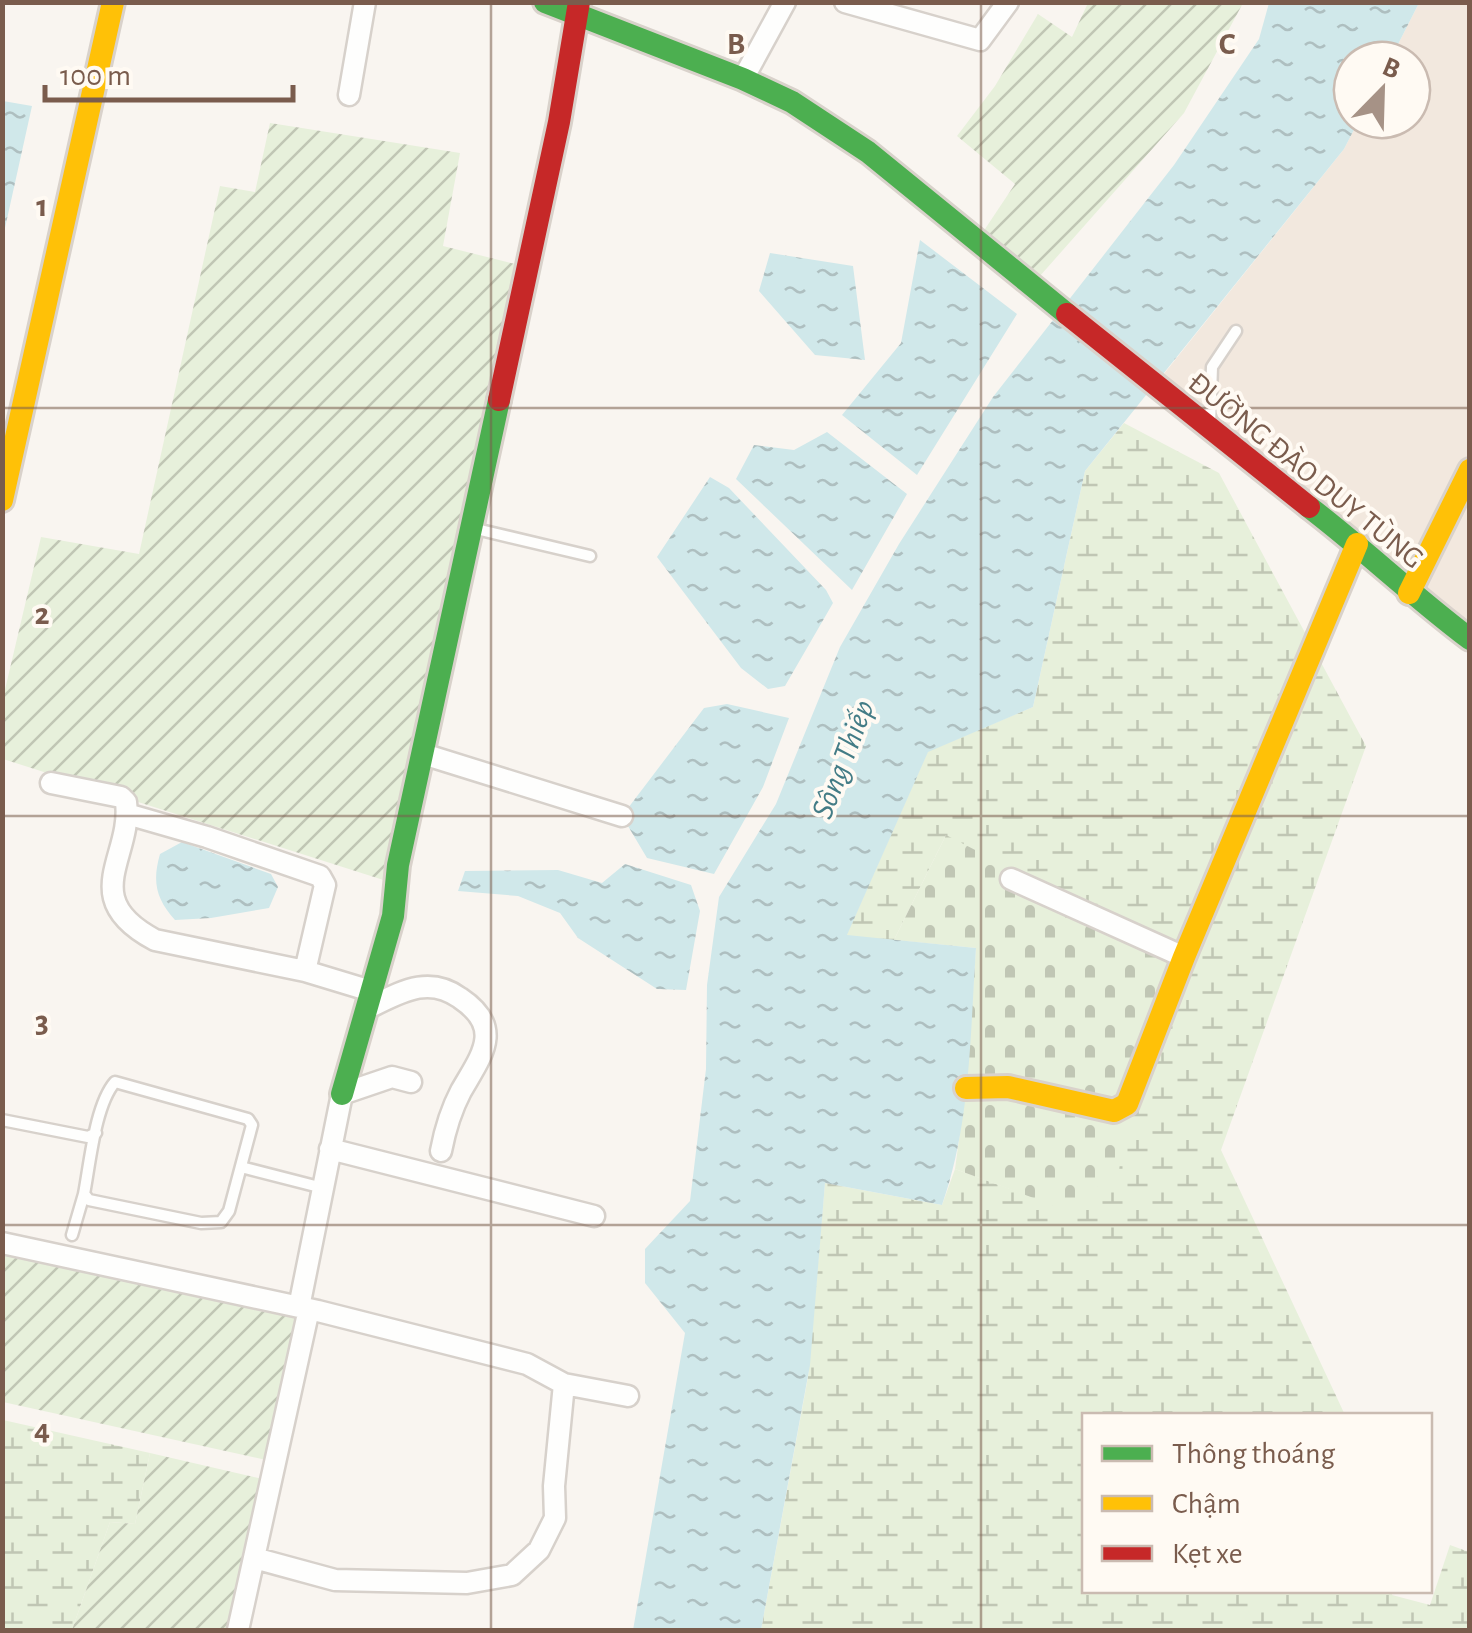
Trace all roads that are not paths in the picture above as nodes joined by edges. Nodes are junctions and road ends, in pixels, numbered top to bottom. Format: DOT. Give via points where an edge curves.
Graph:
graph roads {
  1 [pos="113,2"];
  2 [pos="365,2"];
  3 [pos="546,2"];
  4 [pos="785,2"];
  5 [pos="845,2"];
  6 [pos="1008,2"];
  7 [pos="578,7"];
  8 [pos="876,7"];
  9 [pos="743,79"];
  10 [pos="349,95"];
  11 [pos="1236,330"];
  12 [pos="1210,430"];
  13 [pos="1470,470"];
  14 [pos="1464,497"];
  15 [pos="2,500"];
  16 [pos="471,528"];
  17 [pos="1357,544"];
  18 [pos="590,556"];
  19 [pos="1410,593"];
  20 [pos="1470,639"];
  21 [pos="423,754"];
  22 [pos="51,783"];
  23 [pos="127,814"];
  24 [pos="622,816"];
  25 [pos="1010,880"];
  26 [pos="1184,957"];
  27 [pos="305,972"];
  28 [pos="368,1000"];
  29 [pos="411,1082"];
  30 [pos="966,1088"];
  31 [pos="342,1094"];
  32 [pos="2,1120"];
  33 [pos="96,1133"];
  34 [pos="330,1149"];
  35 [pos="440,1150"];
  36 [pos="241,1167"];
  37 [pos="323,1188"];
  38 [pos="84,1194"];
  39 [pos="594,1216"];
  40 [pos="72,1235"];
  41 [pos="2,1243"];
  42 [pos="304,1308"];
  43 [pos="564,1384"];
  44 [pos="628,1396"];
  45 [pos="254,1558"];
  46 [pos="238,1630"];
  1 -- 15 [label="main road"];
  2 -- 10 [label="street"];
  3 -- 7 [label="main road"];
  4 -- 9 [label="street"];
  5 -- 8 [label="street"];
  6 -- 8 [label="street" via="980,40"];
  7 -- 9 [label="main road"];
  7 -- 16 [label="main road"];
  9 -- 12 [label="main road, ĐƯỜNG ĐÀO DUY TÙNG" via="868,152"];
  11 -- 12 [label="lane" via="1212,366"];
  12 -- 17 [label="main road, ĐƯỜNG ĐÀO DUY TÙNG"];
  13 -- 14 [label="main road"];
  14 -- 19 [label="main road"];
  16 -- 18 [label="lane"];
  16 -- 21 [label="main road"];
  17 -- 19 [label="main road, ĐƯỜNG ĐÀO DUY TÙNG"];
  17 -- 26 [label="main road"];
  19 -- 20 [label="main road, ĐƯỜNG ĐÀO DUY TÙNG"];
  21 -- 24 [label="street"];
  21 -- 28 [label="main road" via="393,916"];
  22 -- 23 [label="street" via="120,797"];
  23 -- 27 [label="street" via="111,879 114,897 142,933"];
  23 -- 27 [label="street" via="320,876 325,885"];
  25 -- 26 [label="street"];
  26 -- 30 [label="main road" via="1127,1104 1114,1111 1008,1086"];
  27 -- 28 [label="street"];
  28 -- 31 [label="main road"];
  28 -- 35 [label="street" via="439,986 482,1020 485,1047"];
  29 -- 31 [label="street" via="392,1077"];
  31 -- 34 [label="street"];
  32 -- 33 [label="lane" via="88,1138"];
  33 -- 36 [label="lane" via="115,1082 248,1119"];
  33 -- 38 [label="lane"];
  34 -- 37 [label="street"];
  34 -- 39 [label="street"];
  36 -- 37 [label="lane"];
  36 -- 38 [label="lane" via="221,1222 145,1212"];
  37 -- 42 [label="street"];
  38 -- 40 [label="lane"];
  41 -- 42 [label="street"];
  42 -- 43 [label="street" via="528,1364"];
  42 -- 45 [label="street"];
  43 -- 44 [label="street"];
  43 -- 45 [label="street" via="555,1518 539,1550 512,1575 467,1583 335,1580"];
  45 -- 46 [label="street"];
}
